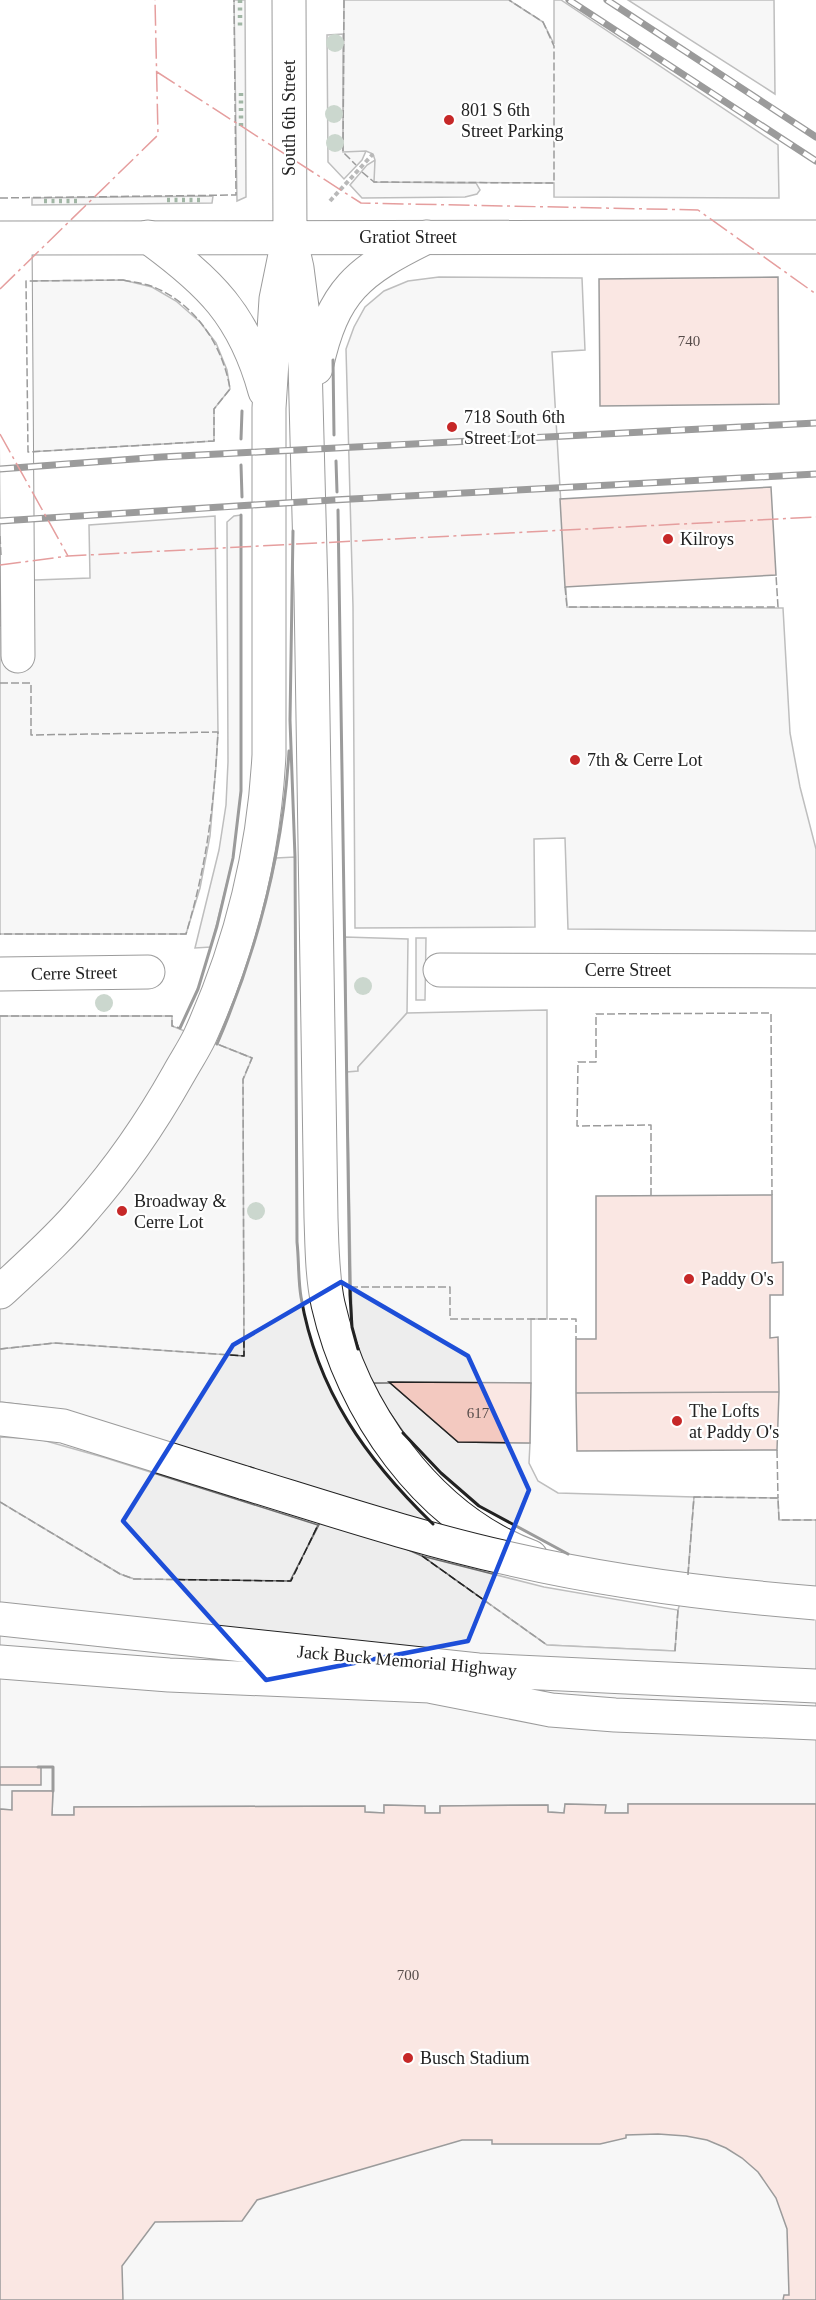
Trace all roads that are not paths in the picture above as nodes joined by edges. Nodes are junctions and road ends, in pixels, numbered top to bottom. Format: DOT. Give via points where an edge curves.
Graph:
graph roads {
  1 [pos="289,0"];
  2 [pos="148,237"];
  3 [pos="290,237"];
  4 [pos="427,237"];
  5 [pos="816,237"];
  6 [pos="7,238"];
  7 [pos="306,407"];
  8 [pos="269,408"];
  9 [pos="18,656"];
  10 [pos="440,970"];
  11 [pos="816,971"];
  12 [pos="148,972"];
  13 [pos="0,974"];
  14 [pos="0,1292"];
  15 [pos="0,1419"];
  16 [pos="816,1603"];
  17 [pos="0,1619"];
  18 [pos="0,1662"];
  19 [pos="429,1686"];
  20 [pos="816,1686"];
  21 [pos="816,1693"];
  22 [pos="816,1723"];
  1 -- 3 [label="main road, South 6th Street"];
  2 -- 3 [label="main road, Gratiot Street"];
  2 -- 6 [label="main road, Gratiot Street"];
  2 -- 8 [label="main road" via="180,261 228,309 259,369"];
  3 -- 4 [label="main road, Gratiot Street"];
  3 -- 7 [label="main road" via="304,323"];
  3 -- 8 [label="main road" via="276,298"];
  4 -- 5 [label="main road, Gratiot Street"];
  4 -- 7 [label="main road" via="378,263 341,299 323,336"];
  6 -- 9 [label="main road"];
  7 -- 16 [label="main road, bridge" via="322,1262 327,1302 357,1389 399,1456 449,1508 520,1553 558,1568 679,1591"];
  8 -- 14 [label="main road" via="267,796 239,929 200,1037 158,1110 83,1211"];
  10 -- 11 [label="main road, Cerre Street"];
  12 -- 13 [label="main road, Cerre Street"];
  15 -- 16 [label="main road, bridge" via="63,1426 453,1545 522,1562 679,1589"];
  17 -- 20 [label="main road, Jack Buck Memorial Highway" via="478,1670"];
  18 -- 19 [label="main road, Jack Buck Memorial Highway" via="170,1675"];
  19 -- 21 [label="main road, Jack Buck Memorial Highway"];
  19 -- 22 [label="main road" via="551,1710"];
}
